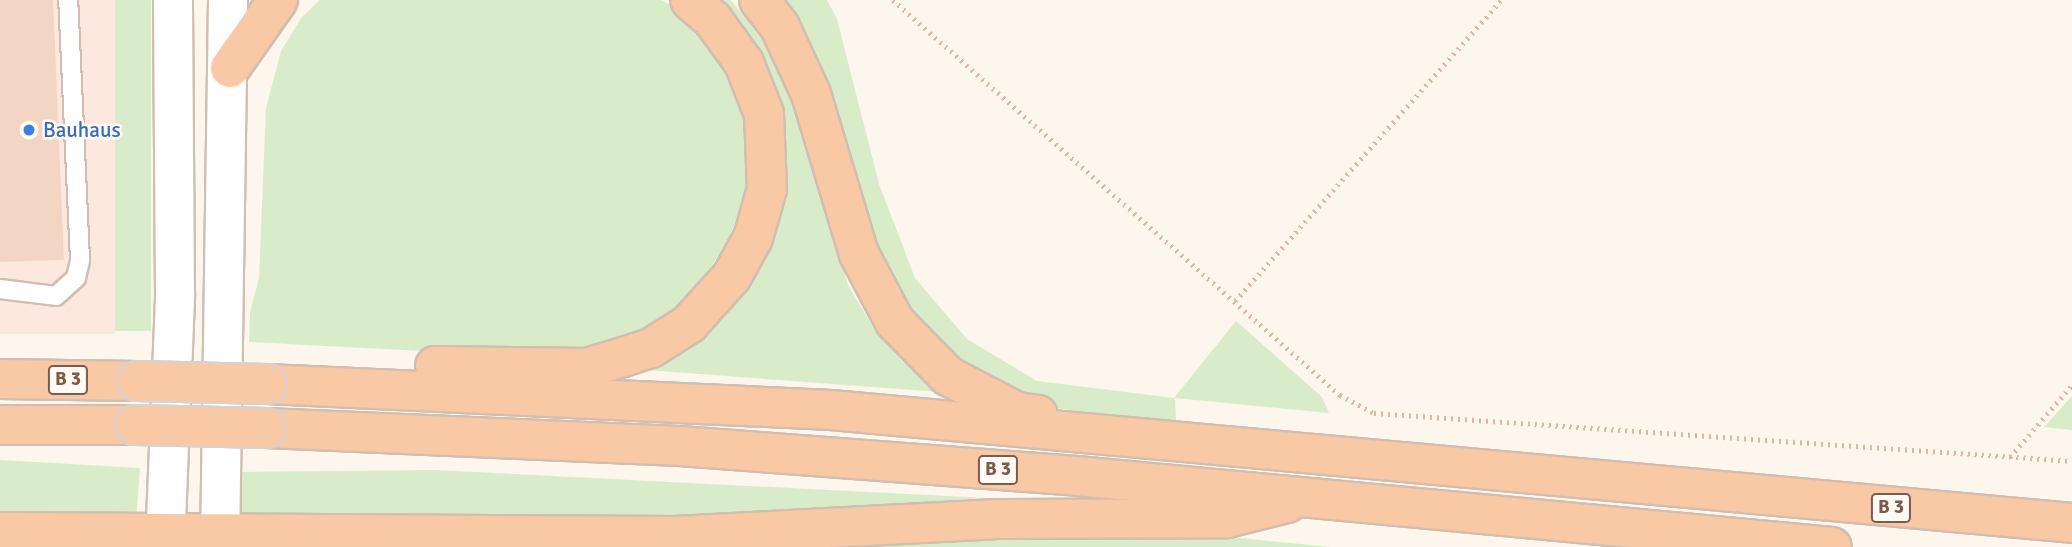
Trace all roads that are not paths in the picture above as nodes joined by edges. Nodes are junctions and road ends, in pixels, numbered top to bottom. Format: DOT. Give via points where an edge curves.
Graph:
graph roads {
  1 [pos="68,0"];
  2 [pos="173,0"];
  3 [pos="228,0"];
  4 [pos="278,0"];
  5 [pos="690,0"];
  6 [pos="759,0"];
  7 [pos="230,68"];
  8 [pos="0,289"];
  9 [pos="0,379"];
  10 [pos="281,384"];
  11 [pos="0,425"];
  12 [pos="1166,442"];
  13 [pos="1316,495"];
  14 [pos="2072,523"];
  15 [pos="0,532"];
  16 [pos="165,539"];
  17 [pos="220,539"];
  18 [pos="83,540"];
  19 [pos="307,540"];
  20 [pos="1832,547"];
  1 -- 8 [label="lane" via="80,261 76,278 56,296"];
  2 -- 16 [label="main road" via="175,293"];
  3 -- 7 [label="main road"];
  4 -- 7 [label="highway"];
  5 -- 10 [label="highway" via="713,20 744,63 764,114 767,140 767,189 753,238 732,276 704,310 651,348 587,368 373,365"];
  6 -- 12 [label="highway" via="779,27 811,94 846,216 876,291 919,350 948,376 1017,412 1135,428"];
  7 -- 17 [label="main road"];
  9 -- 10 [label="highway, B 3, bridge"];
  10 -- 12 [label="highway, B 3" via="831,410"];
  11 -- 13 [label="highway, B 3, bridge" via="266,428 680,446"];
  12 -- 14 [label="highway, B 3"];
  13 -- 19 [label="highway" via="1227,518 995,519 675,536"];
  13 -- 20 [label="highway, B 3"];
  15 -- 18 [label="highway"];
  16 -- 17 [label="highway"];
  16 -- 18 [label="highway"];
  17 -- 19 [label="highway"];
}
